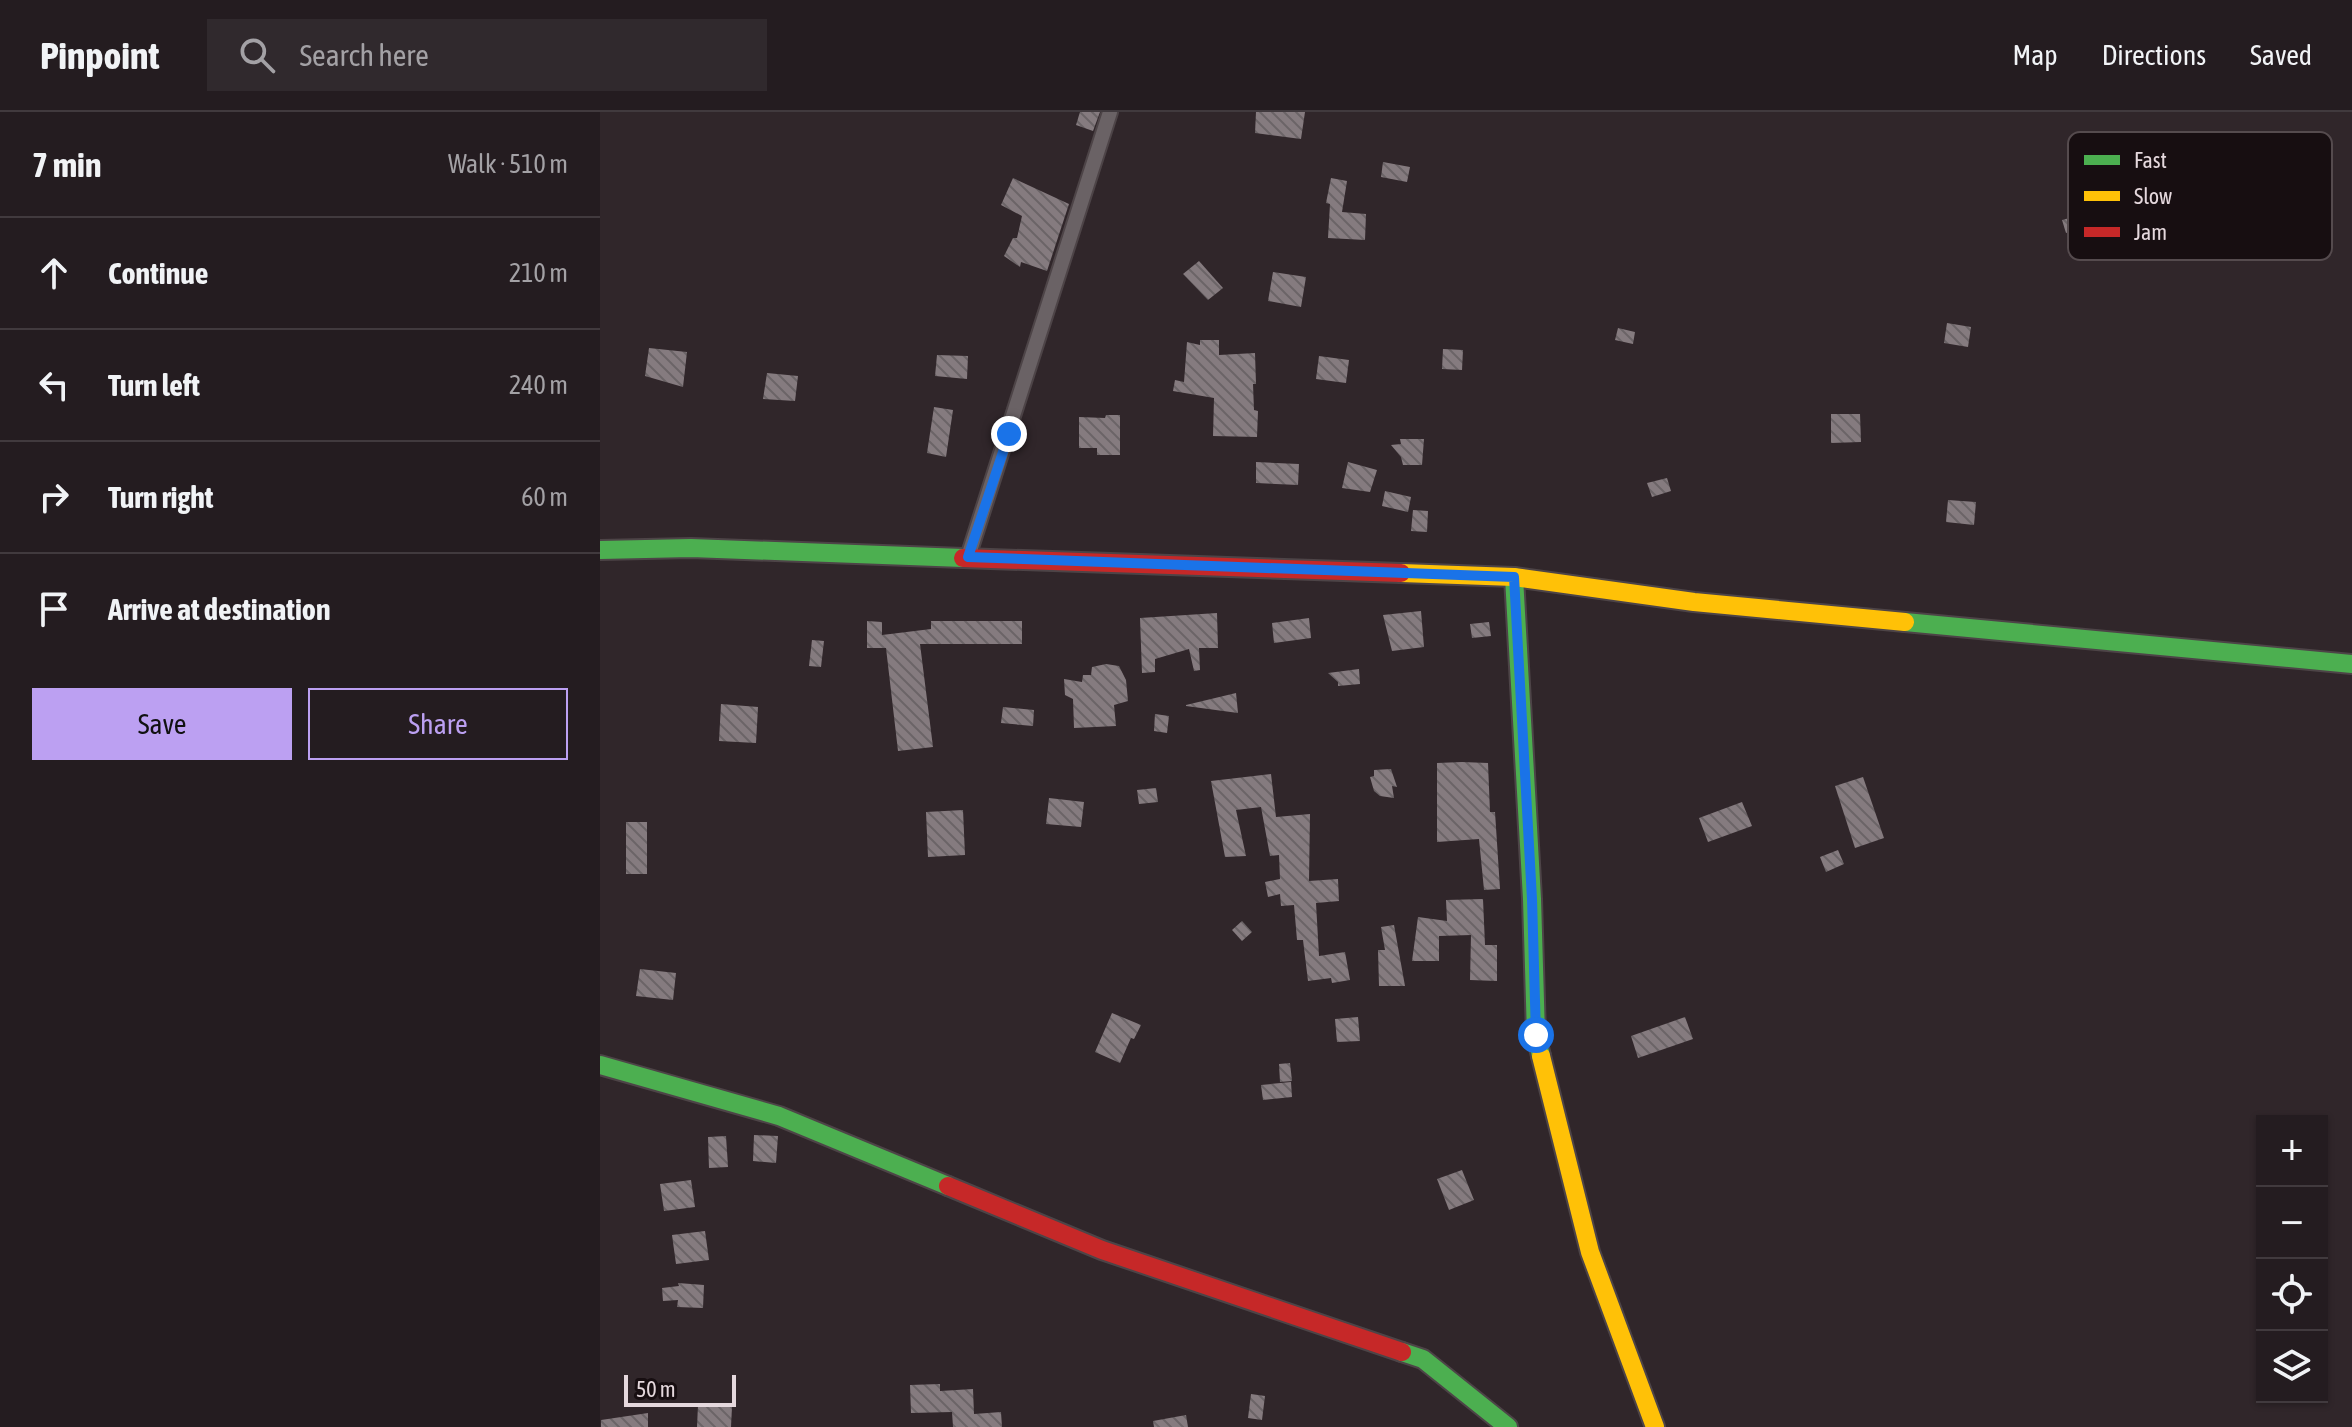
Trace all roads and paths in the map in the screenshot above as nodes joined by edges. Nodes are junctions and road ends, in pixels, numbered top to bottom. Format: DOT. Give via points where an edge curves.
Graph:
graph roads {
  1 [pos="1110,112"];
  2 [pos="600,550"];
  3 [pos="968,557"];
  4 [pos="1514,577"];
  5 [pos="2352,664"];
  6 [pos="600,1065"];
  7 [pos="1508,1427"];
  8 [pos="1655,1427"];
  1 -- 3 [label="street"];
  2 -- 3 [label="street"];
  3 -- 4 [label="street"];
  4 -- 5 [label="street" via="1694,602"];
  4 -- 8 [label="street" via="1536,1035 1590,1252"];
  6 -- 7 [label="street" via="779,1116 1102,1250 1423,1359"];
}
